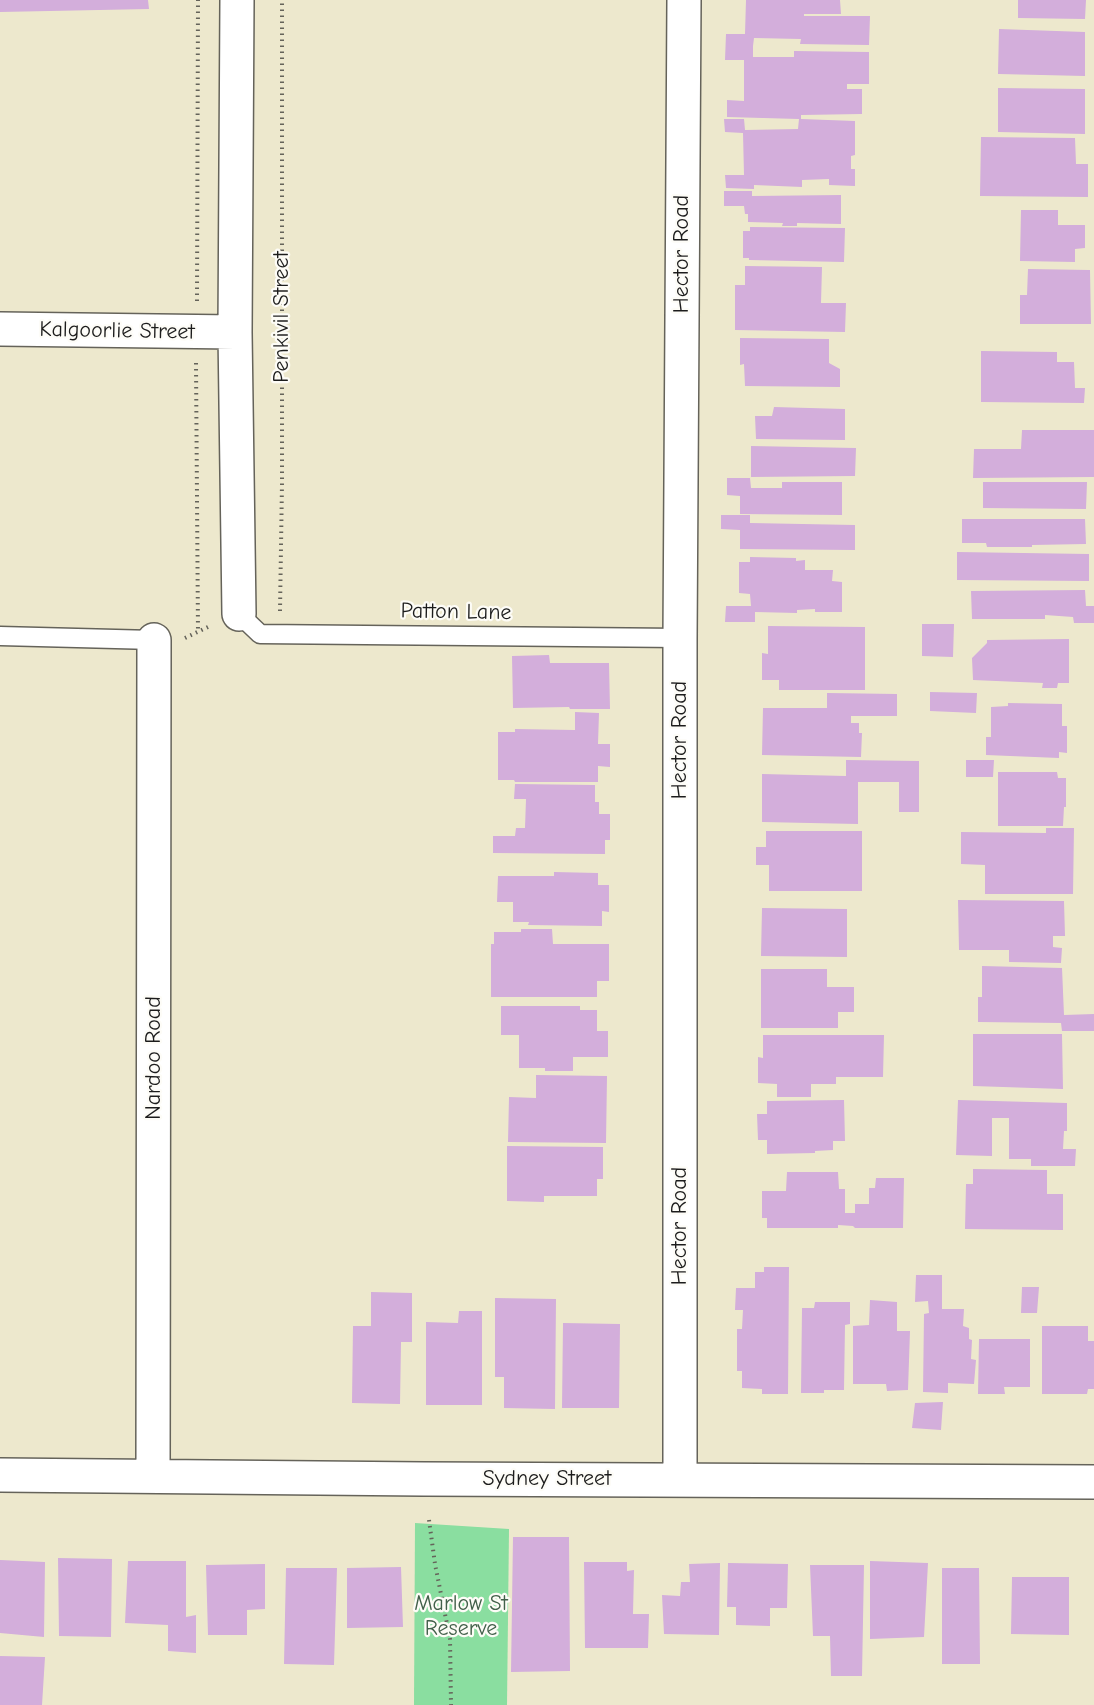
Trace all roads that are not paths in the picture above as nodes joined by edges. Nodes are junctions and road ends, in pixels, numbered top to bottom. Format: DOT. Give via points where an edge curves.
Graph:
graph roads {
  1 [pos="237,0"];
  2 [pos="684,0"];
  3 [pos="0,329"];
  4 [pos="235,332"];
  5 [pos="238,614"];
  6 [pos="0,636"];
  7 [pos="680,638"];
  8 [pos="154,640"];
  9 [pos="0,1474"];
  10 [pos="153,1476"];
  11 [pos="680,1480"];
  12 [pos="1094,1482"];
  1 -- 4 [label="street, Penkivil Street"];
  2 -- 7 [label="street, Hector Road"];
  3 -- 4 [label="street, Kalgoorlie Street"];
  4 -- 5 [label="street, Penkivil Street"];
  5 -- 7 [label="lane, Patton Lane" via="260,633"];
  6 -- 8 [label="lane"];
  7 -- 11 [label="street, Hector Road"];
  8 -- 10 [label="street, Nardoo Road"];
  9 -- 10 [label="street, Sydney Street"];
  10 -- 11 [label="street, Sydney Street"];
  11 -- 12 [label="street, Sydney Street"];
}
